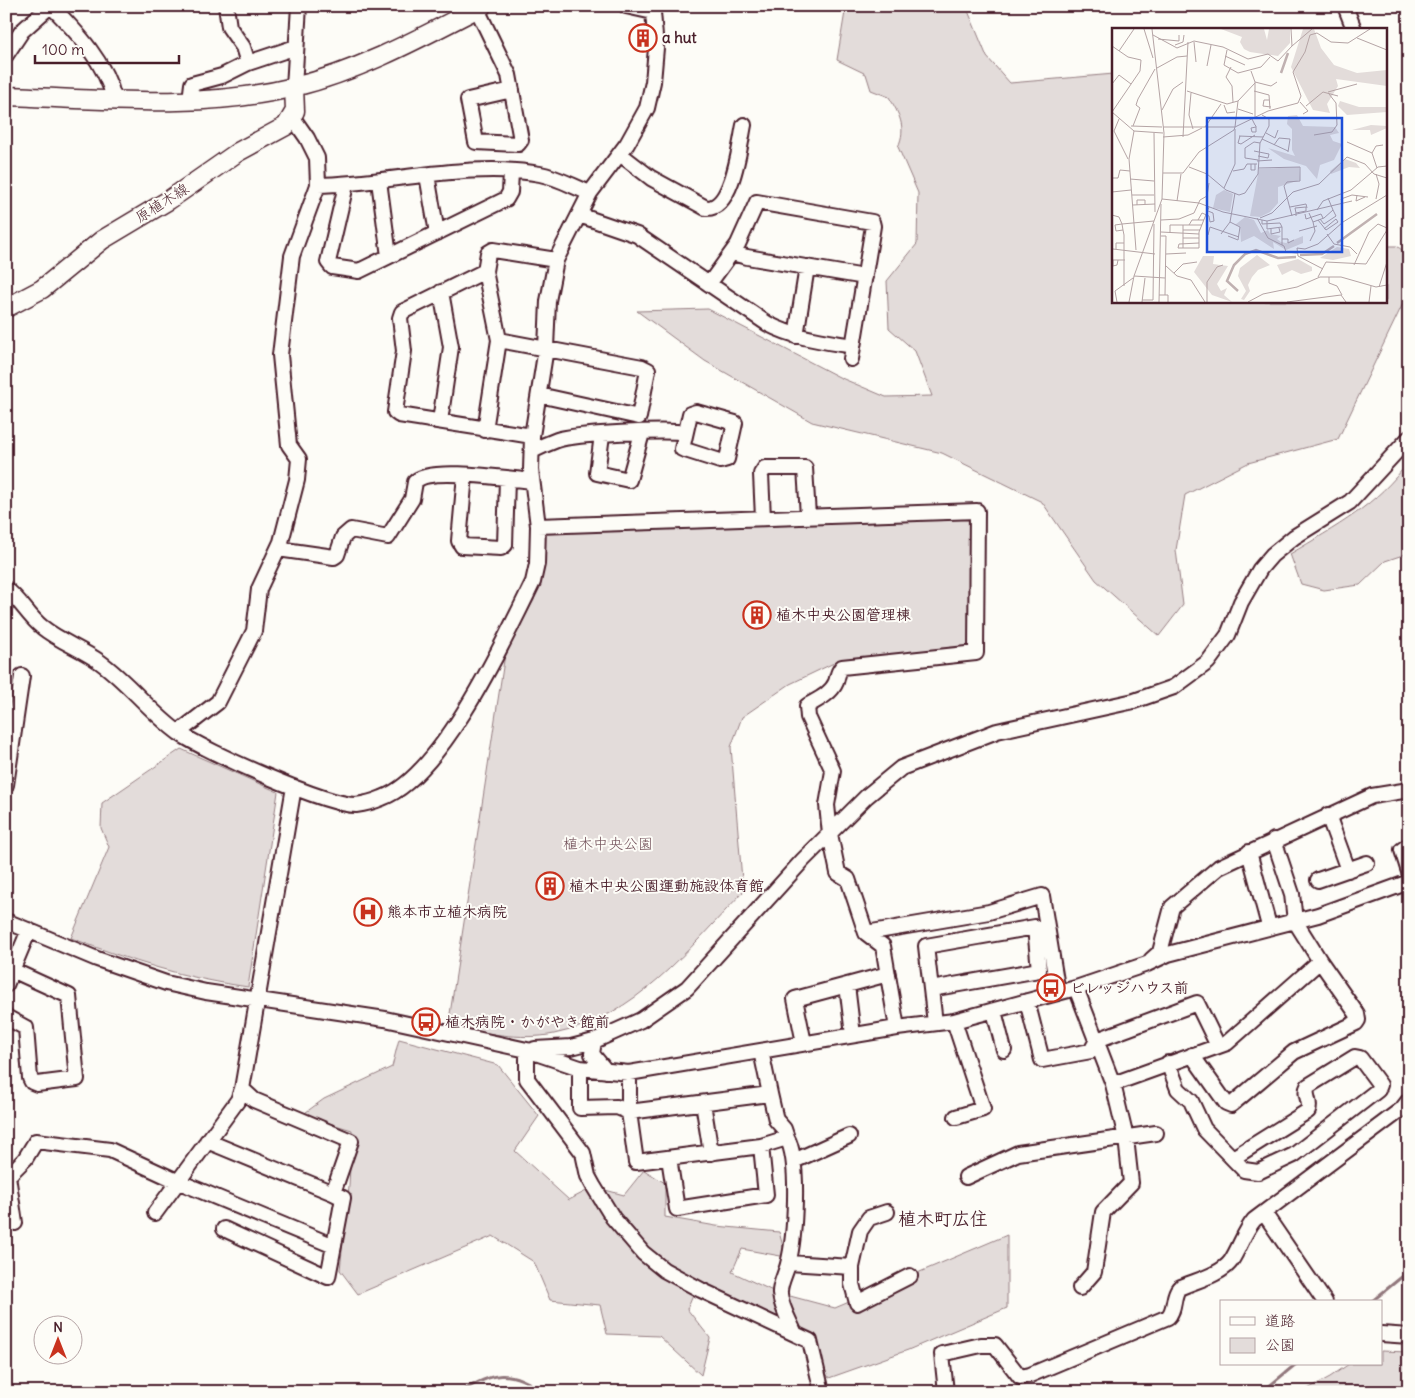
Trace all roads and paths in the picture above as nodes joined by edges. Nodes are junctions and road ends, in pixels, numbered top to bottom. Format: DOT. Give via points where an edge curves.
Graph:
graph roads {
  1 [pos="51,6"];
  2 [pos="226,6"];
  3 [pos="299,6"];
  4 [pos="626,6"];
  5 [pos="1345,6"];
  6 [pos="479,8"];
  7 [pos="1354,28"];
  8 [pos="296,47"];
  9 [pos="6,55"];
  10 [pos="248,64"];
  11 [pos="294,87"];
  12 [pos="512,90"];
  13 [pos="6,96"];
  14 [pos="114,99"];
  15 [pos="190,100"];
  16 [pos="293,118"];
  17 [pos="744,125"];
  18 [pos="620,154"];
  19 [pos="511,172"];
  20 [pos="427,175"];
  21 [pos="379,181"];
  22 [pos="346,184"];
  23 [pos="318,185"];
  24 [pos="590,194"];
  25 [pos="579,215"];
  26 [pos="437,233"];
  27 [pos="732,253"];
  28 [pos="389,256"];
  29 [pos="556,260"];
  30 [pos="807,267"];
  31 [pos="485,271"];
  32 [pos="865,277"];
  33 [pos="709,284"];
  34 [pos="442,292"];
  35 [pos="6,308"];
  36 [pos="796,336"];
  37 [pos="499,340"];
  38 [pos="546,348"];
  39 [pos="539,395"];
  40 [pos="639,417"];
  41 [pos="440,421"];
  42 [pos="485,430"];
  43 [pos="639,433"];
  44 [pos="685,433"];
  45 [pos="602,435"];
  46 [pos="532,436"];
  47 [pos="1409,438"];
  48 [pos="532,451"];
  49 [pos="465,475"];
  50 [pos="507,479"];
  51 [pos="532,481"];
  52 [pos="808,516"];
  53 [pos="763,518"];
  54 [pos="538,526"];
  55 [pos="278,549"];
  56 [pos="6,589"];
  57 [pos="22,676"];
  58 [pos="179,732"];
  59 [pos="6,785"];
  60 [pos="294,787"];
  61 [pos="1409,790"];
  62 [pos="1328,815"];
  63 [pos="830,834"];
  64 [pos="1274,840"];
  65 [pos="1409,845"];
  66 [pos="1249,852"];
  67 [pos="1367,863"];
  68 [pos="1348,870"];
  69 [pos="1409,872"];
  70 [pos="1318,880"];
  71 [pos="1409,882"];
  72 [pos="6,920"];
  73 [pos="1295,921"];
  74 [pos="1269,926"];
  75 [pos="29,930"];
  76 [pos="866,933"];
  77 [pos="1320,961"];
  78 [pos="1147,964"];
  79 [pos="12,970"];
  80 [pos="888,974"];
  81 [pos="6,985"];
  82 [pos="847,985"];
  83 [pos="931,988"];
  84 [pos="1076,988"];
  85 [pos="1058,993"];
  86 [pos="256,998"];
  87 [pos="1027,1001"];
  88 [pos="994,1011"];
  89 [pos="6,1017"];
  90 [pos="954,1021"];
  91 [pos="935,1023"];
  92 [pos="897,1028"];
  93 [pos="853,1035"];
  94 [pos="1097,1040"];
  95 [pos="594,1041"];
  96 [pos="804,1043"];
  97 [pos="1218,1046"];
  98 [pos="527,1050"];
  99 [pos="1004,1050"];
  100 [pos="761,1051"];
  101 [pos="1192,1055"];
  102 [pos="1168,1063"];
  103 [pos="580,1068"];
  104 [pos="606,1071"];
  105 [pos="629,1072"];
  106 [pos="1112,1084"];
  107 [pos="242,1089"];
  108 [pos="770,1094"];
  109 [pos="1409,1100"];
  110 [pos="703,1103"];
  111 [pos="629,1112"];
  112 [pos="956,1117"];
  113 [pos="1156,1133"];
  114 [pos="849,1136"];
  115 [pos="787,1138"];
  116 [pos="1126,1138"];
  117 [pos="207,1141"];
  118 [pos="761,1146"];
  119 [pos="711,1152"];
  120 [pos="669,1158"];
  121 [pos="1233,1158"];
  122 [pos="794,1161"];
  123 [pos="966,1177"];
  124 [pos="177,1181"];
  125 [pos="333,1193"];
  126 [pos="887,1212"];
  127 [pos="155,1213"];
  128 [pos="1264,1213"];
  129 [pos="15,1223"];
  130 [pos="224,1229"];
  131 [pos="334,1246"];
  132 [pos="789,1263"];
  133 [pos="852,1267"];
  134 [pos="910,1276"];
  135 [pos="1080,1288"];
  136 [pos="1324,1300"];
  137 [pos="795,1334"];
  138 [pos="1382,1334"];
  139 [pos="1409,1336"];
  140 [pos="822,1392"];
  141 [pos="946,1392"];
  1 -- 9 [label="street" via="22,31"];
  1 -- 14 [label="street" via="82,38 111,87"];
  2 -- 10 [label="street" via="229,27 243,47"];
  3 -- 8 [label="street"];
  4 -- 18 [label="street" via="653,12 656,48 653,82 646,108"];
  5 -- 7 [label="street"];
  6 -- 11 [label="main road" via="368,62"];
  6 -- 12 [label="street" via="509,75"];
  8 -- 10 [label="street"];
  8 -- 11 [label="street"];
  10 -- 15 [label="street" via="222,76 192,84"];
  11 -- 15 [label="main road"];
  11 -- 16 [label="main road"];
  12 -- 12 [label="street" via="520,143 476,142 468,100"];
  13 -- 14 [label="main road"];
  14 -- 15 [label="main road"];
  16 -- 23 [label="street" via="317,158"];
  16 -- 35 [label="main road, 原植木線" via="286,126 238,152 169,200 102,240 42,289"];
  17 -- 18 [label="street" via="733,179 717,206 712,208 706,208 652,178"];
  18 -- 24 [label="street"];
  19 -- 20 [label="street" via="457,171"];
  19 -- 24 [label="street" via="540,174"];
  19 -- 26 [label="street" via="510,192 506,199"];
  20 -- 21 [label="street"];
  20 -- 26 [label="street"];
  21 -- 22 [label="street"];
  21 -- 28 [label="street"];
  22 -- 23 [label="street"];
  22 -- 28 [label="street" via="329,265 359,271"];
  23 -- 55 [label="street" via="292,256 280,355 290,445 299,459 297,480"];
  24 -- 25 [label="street"];
  25 -- 29 [label="street"];
  25 -- 33 [label="street" via="637,235"];
  26 -- 28 [label="street"];
  27 -- 30 [label="street"];
  27 -- 32 [label="street" via="757,202 867,220 873,226"];
  27 -- 33 [label="street"];
  29 -- 31 [label="street" via="490,250"];
  29 -- 38 [label="street" via="548,302"];
  30 -- 32 [label="street"];
  30 -- 36 [label="street"];
  31 -- 34 [label="street"];
  31 -- 37 [label="street"];
  32 -- 36 [label="street" via="852,353"];
  33 -- 36 [label="street" via="768,324"];
  34 -- 41 [label="street" via="451,347"];
  34 -- 41 [label="street" via="404,309 401,314 404,351 395,409 399,416"];
  37 -- 38 [label="street"];
  37 -- 42 [label="street"];
  38 -- 39 [label="street"];
  38 -- 40 [label="street" via="646,368 648,372"];
  39 -- 40 [label="street"];
  39 -- 46 [label="street"];
  40 -- 43 [label="street"];
  41 -- 42 [label="street"];
  42 -- 46 [label="street"];
  43 -- 44 [label="street"];
  43 -- 45 [label="street"];
  43 -- 45 [label="street" via="629,480 597,473"];
  45 -- 48 [label="street" via="564,438"];
  46 -- 48 [label="street"];
  47 -- 63 [label="street" via="1350,502 1294,538 1266,562 1241,602 1228,635 1208,662 1174,687 1134,701 997,731 901,768 867,796"];
  48 -- 51 [label="street"];
  49 -- 50 [label="street"];
  49 -- 50 [label="street" via="459,542 462,546 501,548 506,545"];
  49 -- 55 [label="street" via="444,474 417,479 412,500 388,537 352,530 343,537 334,558"];
  50 -- 51 [label="street"];
  51 -- 54 [label="street"];
  52 -- 53 [label="street"];
  52 -- 53 [label="street" via="804,468 765,468 761,474"];
  52 -- 63 [label="street" via="977,510 976,653 842,667 828,693 807,706 808,717 833,771 827,805"];
  53 -- 54 [label="street"];
  54 -- 60 [label="street" via="533,582 461,720 427,764 406,784 383,798 357,804 334,801"];
  55 -- 58 [label="street" via="259,589 254,631 218,702"];
  56 -- 58 [label="street" via="43,628 100,662"];
  57 -- 59 [label="street"];
  58 -- 60 [label="street" via="204,748"];
  60 -- 86 [label="street"];
  61 -- 62 [label="street" via="1372,796"];
  62 -- 64 [label="street"];
  62 -- 68 [label="street"];
  63 -- 76 [label="street" via="838,873 848,879"];
  63 -- 95 [label="street" via="729,939 687,988 641,1020"];
  64 -- 66 [label="street"];
  64 -- 73 [label="street" via="1292,894"];
  65 -- 69 [label="street" via="1402,850"];
  66 -- 74 [label="street"];
  66 -- 78 [label="street" via="1219,866 1176,903 1167,920 1160,952"];
  67 -- 68 [label="street"];
  68 -- 70 [label="street"];
  71 -- 73 [label="street"];
  72 -- 75 [label="street"];
  73 -- 74 [label="street"];
  73 -- 77 [label="street"];
  74 -- 78 [label="street" via="1168,954"];
  75 -- 79 [label="street"];
  75 -- 86 [label="street" via="97,959 166,983"];
  76 -- 80 [label="street" via="883,946"];
  76 -- 85 [label="street" via="989,912 1042,896"];
  77 -- 97 [label="street" via="1227,1042"];
  77 -- 101 [label="street" via="1357,1014 1356,1023 1294,1052 1231,1105 1226,1103"];
  78 -- 84 [label="street"];
  79 -- 81 [label="street"];
  79 -- 89 [label="street" via="70,996 77,1079 32,1082 26,1028"];
  80 -- 82 [label="street"];
  80 -- 92 [label="street"];
  82 -- 93 [label="street"];
  82 -- 96 [label="street" via="795,999"];
  83 -- 83 [label="street" via="926,946 1035,927 1039,970"];
  83 -- 91 [label="street"];
  84 -- 85 [label="street"];
  84 -- 94 [label="street"];
  85 -- 87 [label="street"];
  86 -- 98 [label="street" via="385,1018"];
  86 -- 107 [label="street"];
  87 -- 88 [label="street"];
  87 -- 94 [label="street" via="1042,1060 1091,1051"];
  88 -- 90 [label="street"];
  88 -- 99 [label="street"];
  90 -- 91 [label="street"];
  90 -- 112 [label="street" via="983,1109"];
  91 -- 92 [label="street"];
  92 -- 93 [label="street"];
  93 -- 96 [label="street"];
  94 -- 97 [label="street" via="1197,1003"];
  94 -- 106 [label="street"];
  95 -- 98 [label="street" via="571,1047"];
  95 -- 104 [label="street" via="592,1054"];
  96 -- 100 [label="street"];
  97 -- 101 [label="street"];
  98 -- 103 [label="street"];
  98 -- 137 [label="street" via="527,1079 583,1152 594,1187 613,1218 643,1253 664,1270 701,1290"];
  100 -- 105 [label="street"];
  100 -- 108 [label="street"];
  101 -- 102 [label="street"];
  102 -- 106 [label="street"];
  102 -- 121 [label="street" via="1178,1089 1191,1102 1204,1129"];
  103 -- 104 [label="street"];
  103 -- 111 [label="street" via="580,1108 617,1106"];
  104 -- 105 [label="street"];
  105 -- 111 [label="street"];
  106 -- 116 [label="street"];
  107 -- 117 [label="street" via="238,1100"];
  107 -- 125 [label="street" via="254,1100 351,1141"];
  108 -- 110 [label="street"];
  108 -- 115 [label="street" via="776,1120"];
  109 -- 128 [label="street" via="1402,1109"];
  110 -- 111 [label="street"];
  110 -- 119 [label="street"];
  111 -- 120 [label="street" via="636,1162"];
  113 -- 116 [label="street"];
  114 -- 122 [label="street"];
  115 -- 118 [label="street"];
  115 -- 122 [label="street"];
  116 -- 123 [label="street" via="1018,1153"];
  116 -- 135 [label="street" via="1131,1183 1103,1212 1094,1272"];
  117 -- 124 [label="street"];
  117 -- 125 [label="street"];
  118 -- 119 [label="street"];
  118 -- 120 [label="street" via="766,1195 676,1209"];
  119 -- 120 [label="street"];
  121 -- 121 [label="street" via="1244,1170 1258,1172 1294,1155 1378,1090 1380,1085 1360,1058 1355,1057 1308,1086 1308,1111"];
  122 -- 132 [label="street" via="795,1210"];
  124 -- 127 [label="street"];
  124 -- 129 [label="street" via="110,1150 36,1141 25,1159 8,1176"];
  124 -- 131 [label="street"];
  125 -- 131 [label="street" via="343,1198"];
  126 -- 133 [label="street" via="869,1218 860,1232"];
  128 -- 136 [label="street"];
  128 -- 141 [label="street" via="1246,1230 1230,1262 1175,1292 1172,1313 1168,1317 1020,1377 996,1344 981,1344 942,1354"];
  130 -- 131 [label="street" via="328,1277"];
  132 -- 133 [label="street"];
  132 -- 137 [label="street" via="779,1293"];
  133 -- 134 [label="street" via="857,1302"];
  137 -- 140 [label="street" via="810,1341"];
  138 -- 139 [label="street"];
}
